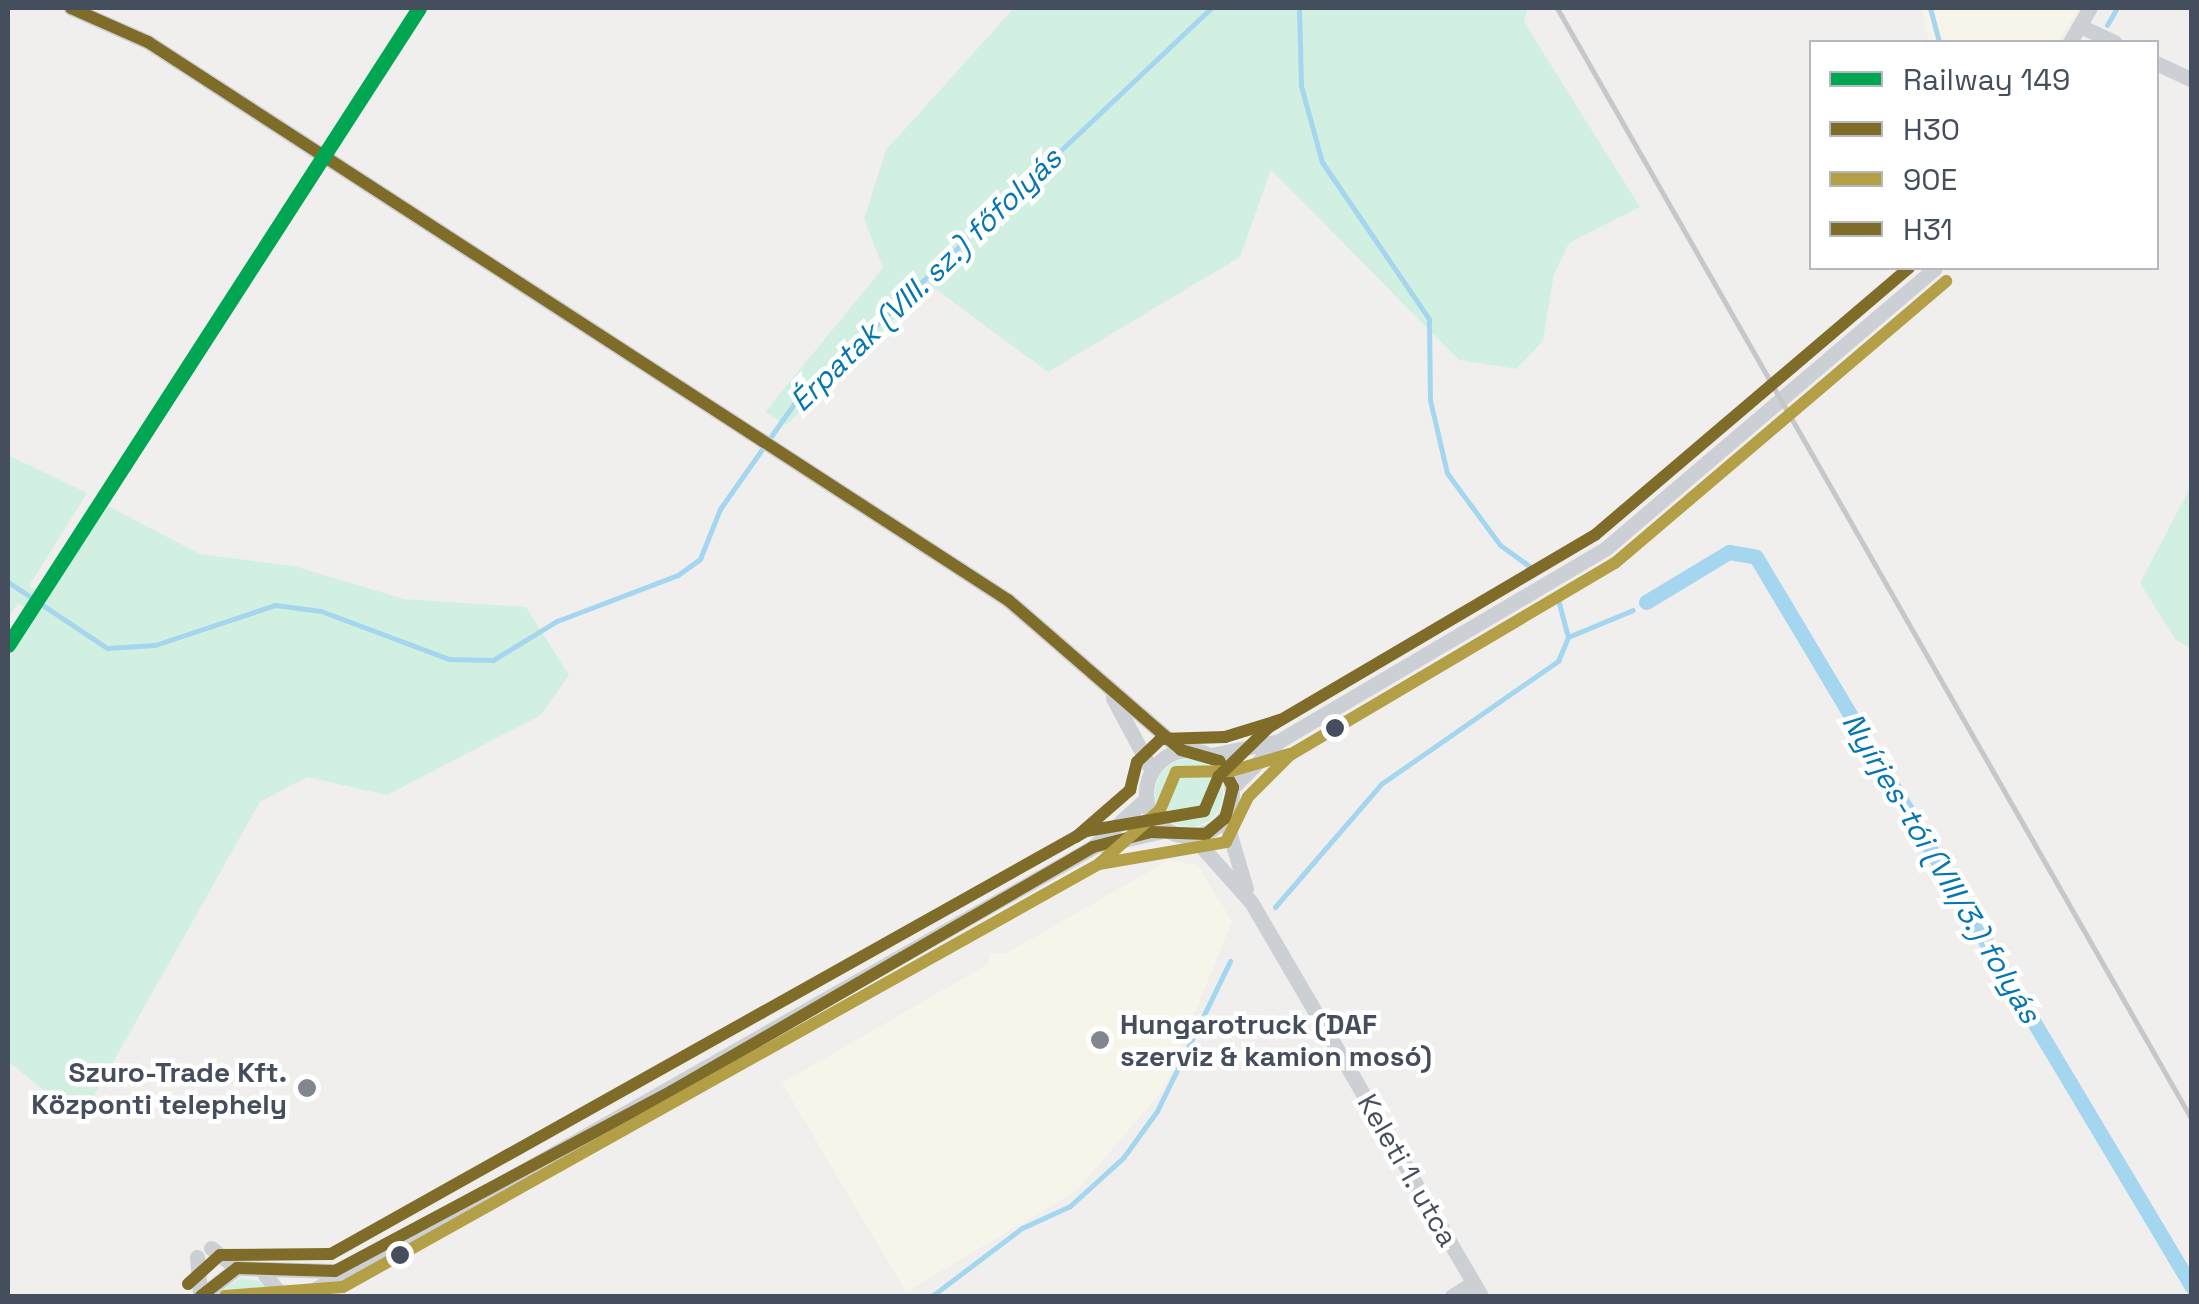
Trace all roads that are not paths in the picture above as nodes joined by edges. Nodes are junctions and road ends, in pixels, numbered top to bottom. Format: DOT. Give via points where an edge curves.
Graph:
graph roads {
  1 [pos="72,8"];
  2 [pos="2090,8"];
  3 [pos="2080,26"];
  4 [pos="2071,40"];
  5 [pos="2110,40"];
  6 [pos="2159,64"];
  7 [pos="2192,80"];
  8 [pos="1933,270"];
  9 [pos="1091,667"];
  10 [pos="1279,740"];
  11 [pos="1181,750"];
  12 [pos="1211,756"];
  13 [pos="1152,771"];
  14 [pos="1233,787"];
  15 [pos="1146,799"];
  16 [pos="1226,818"];
  17 [pos="1167,830"];
  18 [pos="1193,837"];
  19 [pos="1093,848"];
  20 [pos="1251,902"];
  21 [pos="237,1268"];
  22 [pos="335,1271"];
  23 [pos="265,1275"];
  24 [pos="1477,1290"];
  25 [pos="200,1296"];
  26 [pos="282,1296"];
  27 [pos="303,1296"];
  28 [pos="1452,1296"];
  1 -- 9 [label="street" via="148,42 1008,600"];
  2 -- 3 [label="street"];
  3 -- 4 [label="street"];
  3 -- 5 [label="street"];
  6 -- 7 [label="street"];
  8 -- 10 [label="street" via="1605,549"];
  9 -- 11 [label="street"];
  9 -- 13 [label="street" via="1144,744"];
  10 -- 12 [label="street"];
  10 -- 14 [label="street"];
  11 -- 12 [label="street"];
  11 -- 13 [label="street"];
  12 -- 14 [label="street"];
  13 -- 15 [label="street"];
  14 -- 16 [label="street"];
  15 -- 17 [label="street"];
  15 -- 19 [label="street"];
  16 -- 18 [label="street"];
  16 -- 20 [label="street"];
  17 -- 18 [label="street"];
  17 -- 19 [label="street"];
  18 -- 20 [label="street"];
  19 -- 22 [label="street" via="672,1091"];
  20 -- 24 [label="street, Keleti 1. utca"];
  21 -- 23 [label="street"];
  21 -- 25 [label="street"];
  21 -- 25 [label="street" via="204,1253"];
  22 -- 23 [label="street"];
  22 -- 27 [label="street"];
  23 -- 26 [label="street"];
  24 -- 28 [label="street"];
}
